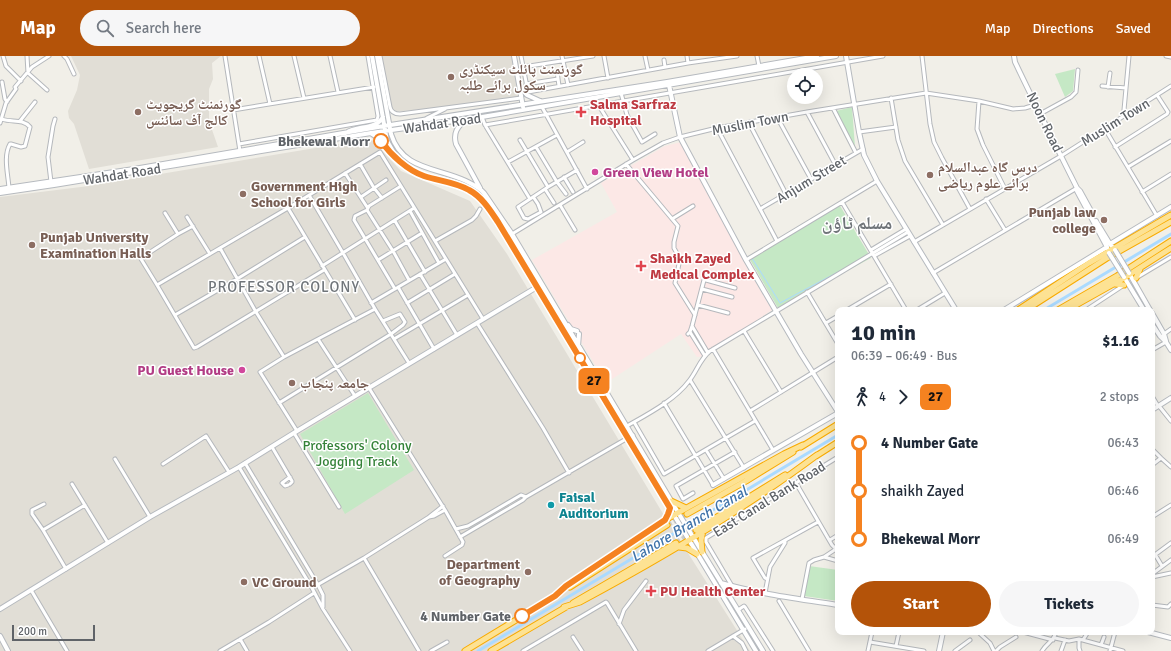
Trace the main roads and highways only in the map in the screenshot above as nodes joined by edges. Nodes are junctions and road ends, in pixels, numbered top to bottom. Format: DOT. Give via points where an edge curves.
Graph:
graph roads {
  1 [pos="372,56"];
  2 [pos="378,56"];
  3 [pos="514,56"];
  4 [pos="836,56"];
  5 [pos="846,56"];
  6 [pos="1014,56"];
  7 [pos="819,57"];
  8 [pos="669,85"];
  9 [pos="520,87"];
  10 [pos="542,101"];
  11 [pos="522,104"];
  12 [pos="524,110"];
  13 [pos="383,117"];
  14 [pos="466,117"];
  15 [pos="387,128"];
  16 [pos="371,133"];
  17 [pos="344,134"];
  18 [pos="284,146"];
  19 [pos="398,160"];
  20 [pos="0,189"];
  21 [pos="483,191"];
  22 [pos="0,193"];
  23 [pos="479,197"];
  24 [pos="1171,207"];
  25 [pos="1171,216"];
  26 [pos="1171,222"];
  27 [pos="1171,242"];
  28 [pos="1171,248"];
  29 [pos="1111,249"];
  30 [pos="1132,276"];
  31 [pos="1124,277"];
  32 [pos="1115,284"];
  33 [pos="1126,284"];
  34 [pos="537,287"];
  35 [pos="954,307"];
  36 [pos="1009,307"];
  37 [pos="1023,307"];
  38 [pos="1031,307"];
  39 [pos="1063,307"];
  40 [pos="1073,307"];
  41 [pos="1141,307"];
  42 [pos="1148,307"];
  43 [pos="560,316"];
  44 [pos="1155,318"];
  45 [pos="1155,328"];
  46 [pos="570,338"];
  47 [pos="1166,342"];
  48 [pos="578,346"];
  49 [pos="1171,350"];
  50 [pos="1171,398"];
  51 [pos="835,408"];
  52 [pos="1155,408"];
  53 [pos="835,415"];
  54 [pos="835,426"];
  55 [pos="630,437"];
  56 [pos="835,446"];
  57 [pos="817,455"];
  58 [pos="713,485"];
  59 [pos="671,501"];
  60 [pos="670,508"];
  61 [pos="687,511"];
  62 [pos="676,514"];
  63 [pos="666,523"];
  64 [pos="696,530"];
  65 [pos="704,531"];
  66 [pos="691,539"];
  67 [pos="678,545"];
  68 [pos="700,553"];
  69 [pos="721,583"];
  70 [pos="732,586"];
  71 [pos="729,596"];
  72 [pos="835,604"];
  73 [pos="0,609"];
  74 [pos="1155,634"];
  75 [pos="942,635"];
  76 [pos="0,636"];
  77 [pos="1171,638"];
  78 [pos="8,651"];
  79 [pos="465,651"];
  80 [pos="491,651"];
  81 [pos="756,651"];
  82 [pos="763,651"];
  83 [pos="939,651"];
  1 -- 13 [label="main road" via="375,87"];
  2 -- 15 [label="main road" via="386,98"];
  3 -- 9 [label="main road"];
  4 -- 7 [label="main road, Wahdat Road"];
  5 -- 35 [label="main road" via="862,149 877,181"];
  6 -- 29 [label="main road, Noon Road" via="1077,191"];
  7 -- 8 [label="main road, Wahdat Road"];
  7 -- 10 [label="main road, Wahdat Road"];
  8 -- 12 [label="main road, Wahdat Road"];
  8 -- 51 [label="main road" via="680,137 746,260"];
  9 -- 10 [label="main road" via="527,95"];
  9 -- 11 [label="main road"];
  10 -- 11 [label="main road, Wahdat Road"];
  11 -- 12 [label="main road"];
  11 -- 14 [label="main road, Wahdat Road"];
  12 -- 14 [label="main road, Wahdat Road"];
  13 -- 15 [label="main road"];
  13 -- 17 [label="main road" via="377,124 350,130"];
  14 -- 15 [label="main road, Wahdat Road"];
  14 -- 15 [label="main road, Wahdat Road" via="422,121"];
  14 -- 21 [label="main road" via="455,131 454,138"];
  15 -- 16 [label="main road, Wahdat Road"];
  15 -- 17 [label="main road, Wahdat Road"];
  15 -- 19 [label="main road" via="388,141"];
  15 -- 21 [label="main road" via="399,151 409,161 455,177"];
  16 -- 18 [label="main road, Wahdat Road"];
  16 -- 19 [label="main road" via="379,138"];
  17 -- 18 [label="main road, Wahdat Road"];
  18 -- 20 [label="main road, Wahdat Road"];
  18 -- 22 [label="main road, Wahdat Road"];
  19 -- 23 [label="main road" via="423,176 451,182"];
  21 -- 23 [label="main road"];
  21 -- 43 [label="main road" via="512,234"];
  23 -- 34 [label="main road" via="498,222"];
  24 -- 29 [label="main road"];
  25 -- 29 [label="highway"];
  26 -- 38 [label="highway" via="1107,258"];
  27 -- 39 [label="highway"];
  28 -- 30 [label="highway"];
  29 -- 30 [label="main road, bridge"];
  29 -- 31 [label="main road, bridge"];
  29 -- 36 [label="main road"];
  29 -- 37 [label="highway"];
  30 -- 31 [label="highway"];
  30 -- 42 [label="main road"];
  31 -- 32 [label="highway"];
  31 -- 33 [label="main road"];
  32 -- 33 [label="highway"];
  32 -- 40 [label="highway"];
  33 -- 41 [label="main road"];
  34 -- 46 [label="main road"];
  34 -- 73 [label="main road"];
  43 -- 46 [label="main road"];
  43 -- 48 [label="main road" via="578,333"];
  44 -- 47 [label="main road"];
  45 -- 47 [label="main road"];
  46 -- 48 [label="main road"];
  46 -- 55 [label="main road"];
  47 -- 49 [label="main road"];
  48 -- 55 [label="main road" via="627,426"];
  50 -- 52 [label="main road"];
  53 -- 58 [label="main road"];
  54 -- 61 [label="highway"];
  55 -- 59 [label="main road"];
  55 -- 60 [label="main road"];
  56 -- 57 [label="highway"];
  57 -- 64 [label="highway"];
  57 -- 65 [label="highway"];
  59 -- 61 [label="highway"];
  59 -- 62 [label="main road"];
  60 -- 62 [label="main road"];
  60 -- 63 [label="highway"];
  61 -- 62 [label="highway"];
  62 -- 63 [label="highway"];
  62 -- 66 [label="main road"];
  63 -- 79 [label="highway"];
  65 -- 66 [label="highway"];
  65 -- 68 [label="highway"];
  66 -- 67 [label="highway"];
  66 -- 68 [label="main road"];
  67 -- 68 [label="highway"];
  67 -- 80 [label="highway"];
  68 -- 69 [label="main road"];
  68 -- 81 [label="main road"];
  69 -- 70 [label="main road"];
  69 -- 71 [label="main road"];
  70 -- 71 [label="main road"];
  70 -- 72 [label="main road"];
  71 -- 82 [label="main road"];
  74 -- 77 [label="main road"];
  75 -- 83 [label="main road"];
  76 -- 78 [label="main road"];
}
